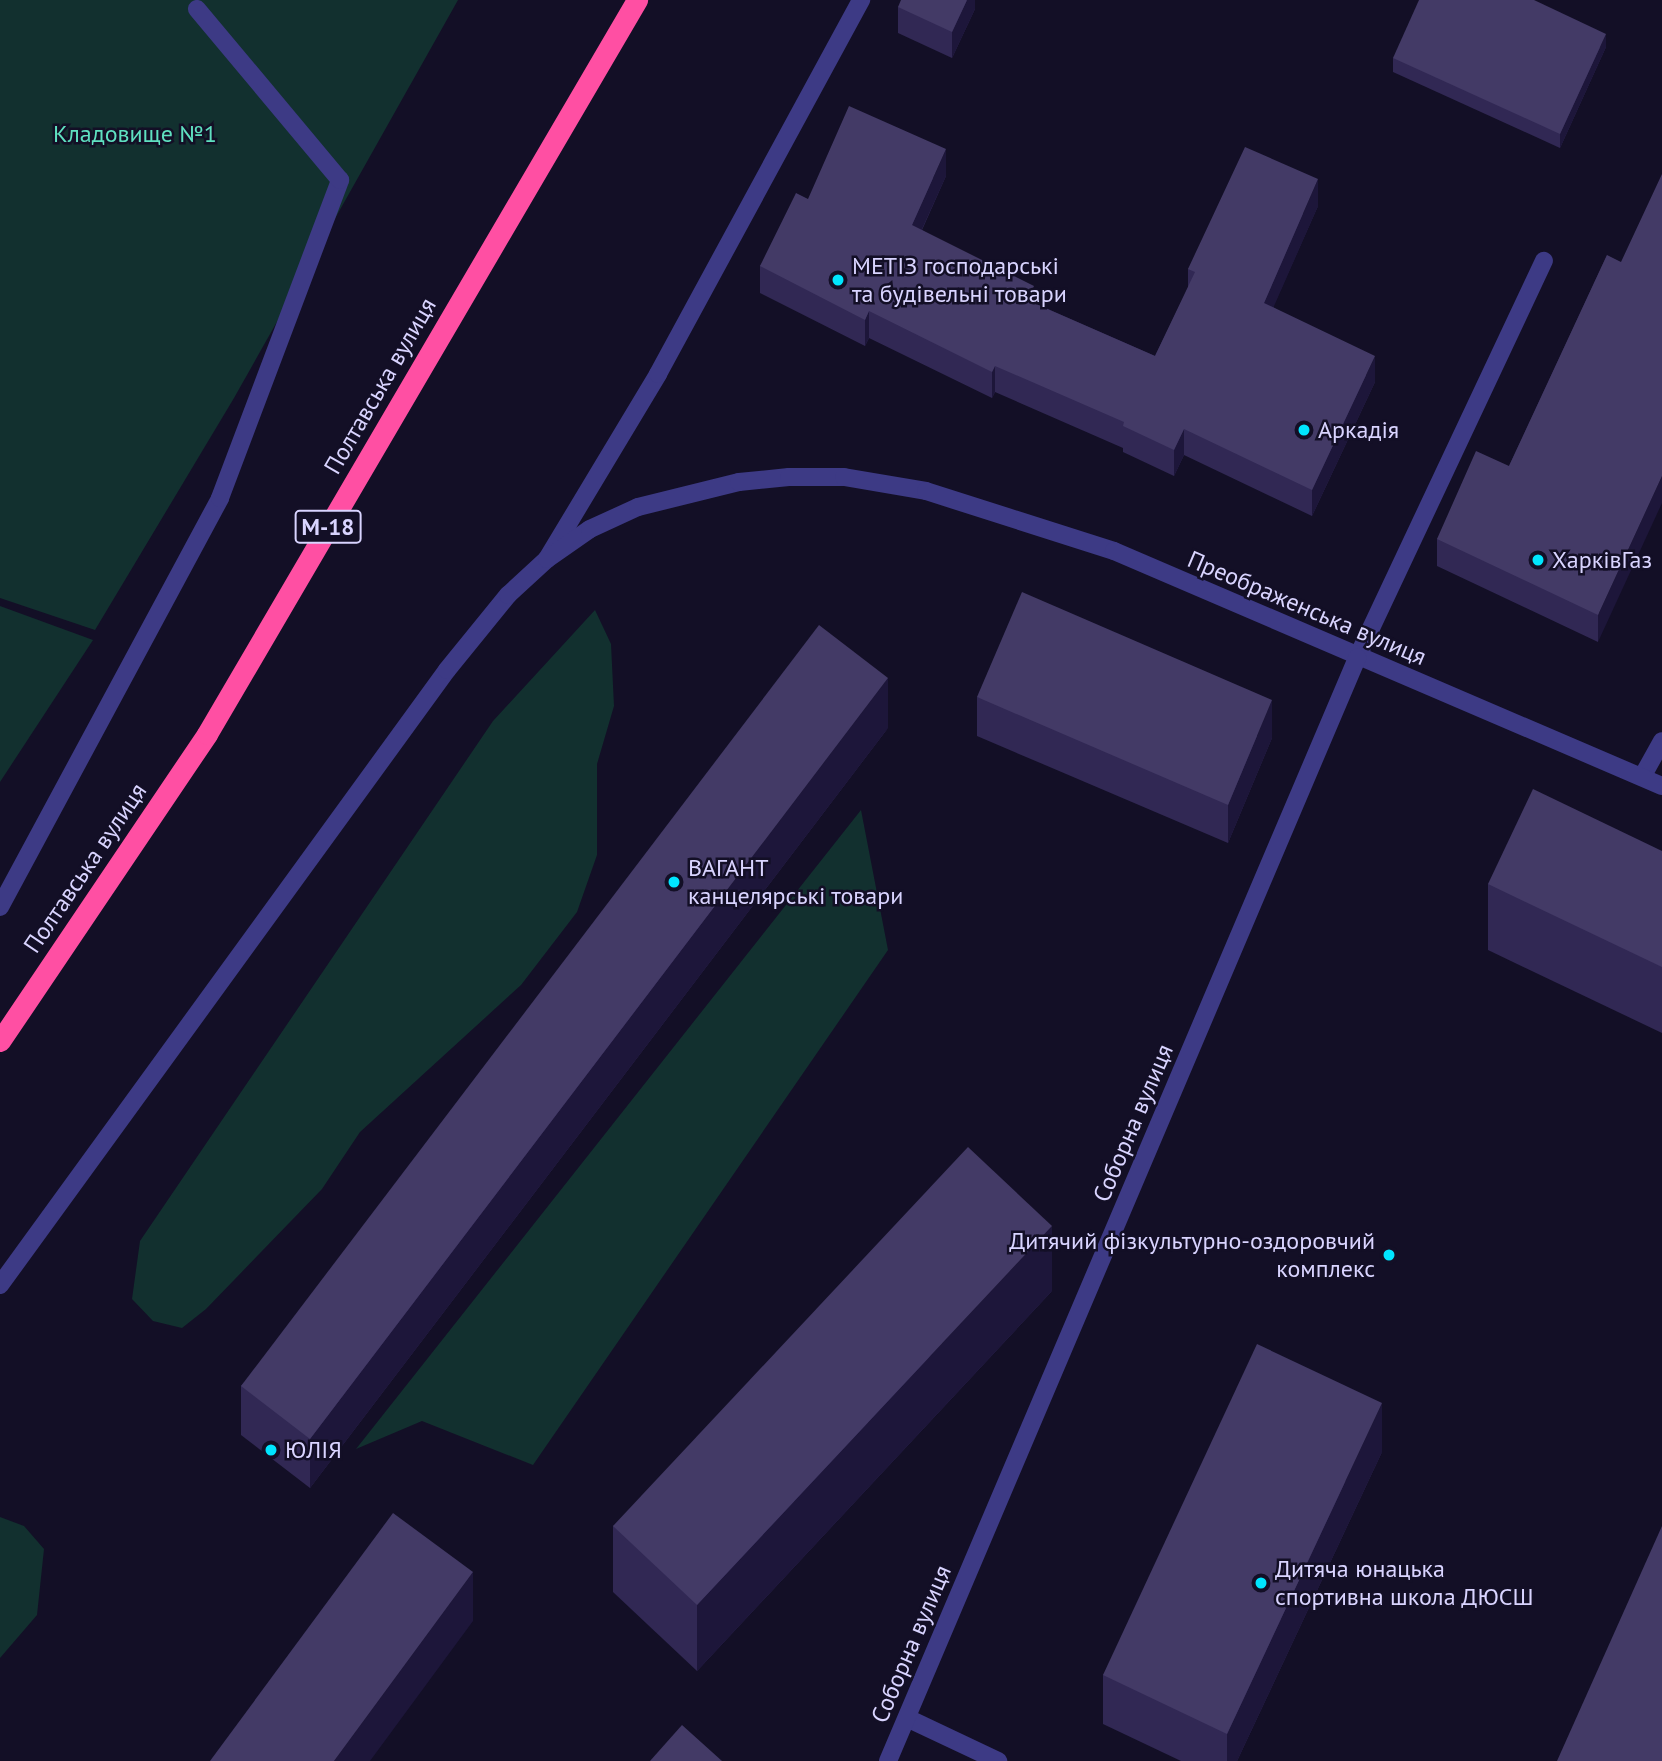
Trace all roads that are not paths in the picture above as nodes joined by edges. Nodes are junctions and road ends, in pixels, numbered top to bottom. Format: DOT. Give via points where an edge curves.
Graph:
graph roads {
  1 [pos="637,0"];
  2 [pos="861,0"];
  3 [pos="197,9"];
  4 [pos="1544,261"];
  5 [pos="547,559"];
  6 [pos="1357,658"];
  7 [pos="1662,741"];
  8 [pos="1642,777"];
  9 [pos="1662,786"];
  10 [pos="0,907"];
  11 [pos="0,1041"];
  12 [pos="0,1285"];
  13 [pos="907,1718"];
  14 [pos="888,1761"];
  15 [pos="998,1761"];
  1 -- 11 [label="highway, Полтавська вулиця / М-18" via="207,734"];
  2 -- 5 [label="street" via="658,374"];
  3 -- 10 [label="street" via="340,180 220,498"];
  4 -- 6 [label="street, Соборна вулиця"];
  5 -- 6 [label="street, Преображенська вулиця" via="590,529 638,507 739,482 844,477 926,491 1114,551"];
  5 -- 12 [label="street" via="508,595 447,670"];
  6 -- 8 [label="street, Преображенська вулиця"];
  6 -- 13 [label="street, Соборна вулиця"];
  7 -- 8 [label="street"];
  8 -- 9 [label="street, Преображенська вулиця"];
  13 -- 14 [label="street, Соборна вулиця"];
  13 -- 15 [label="street"];
}
